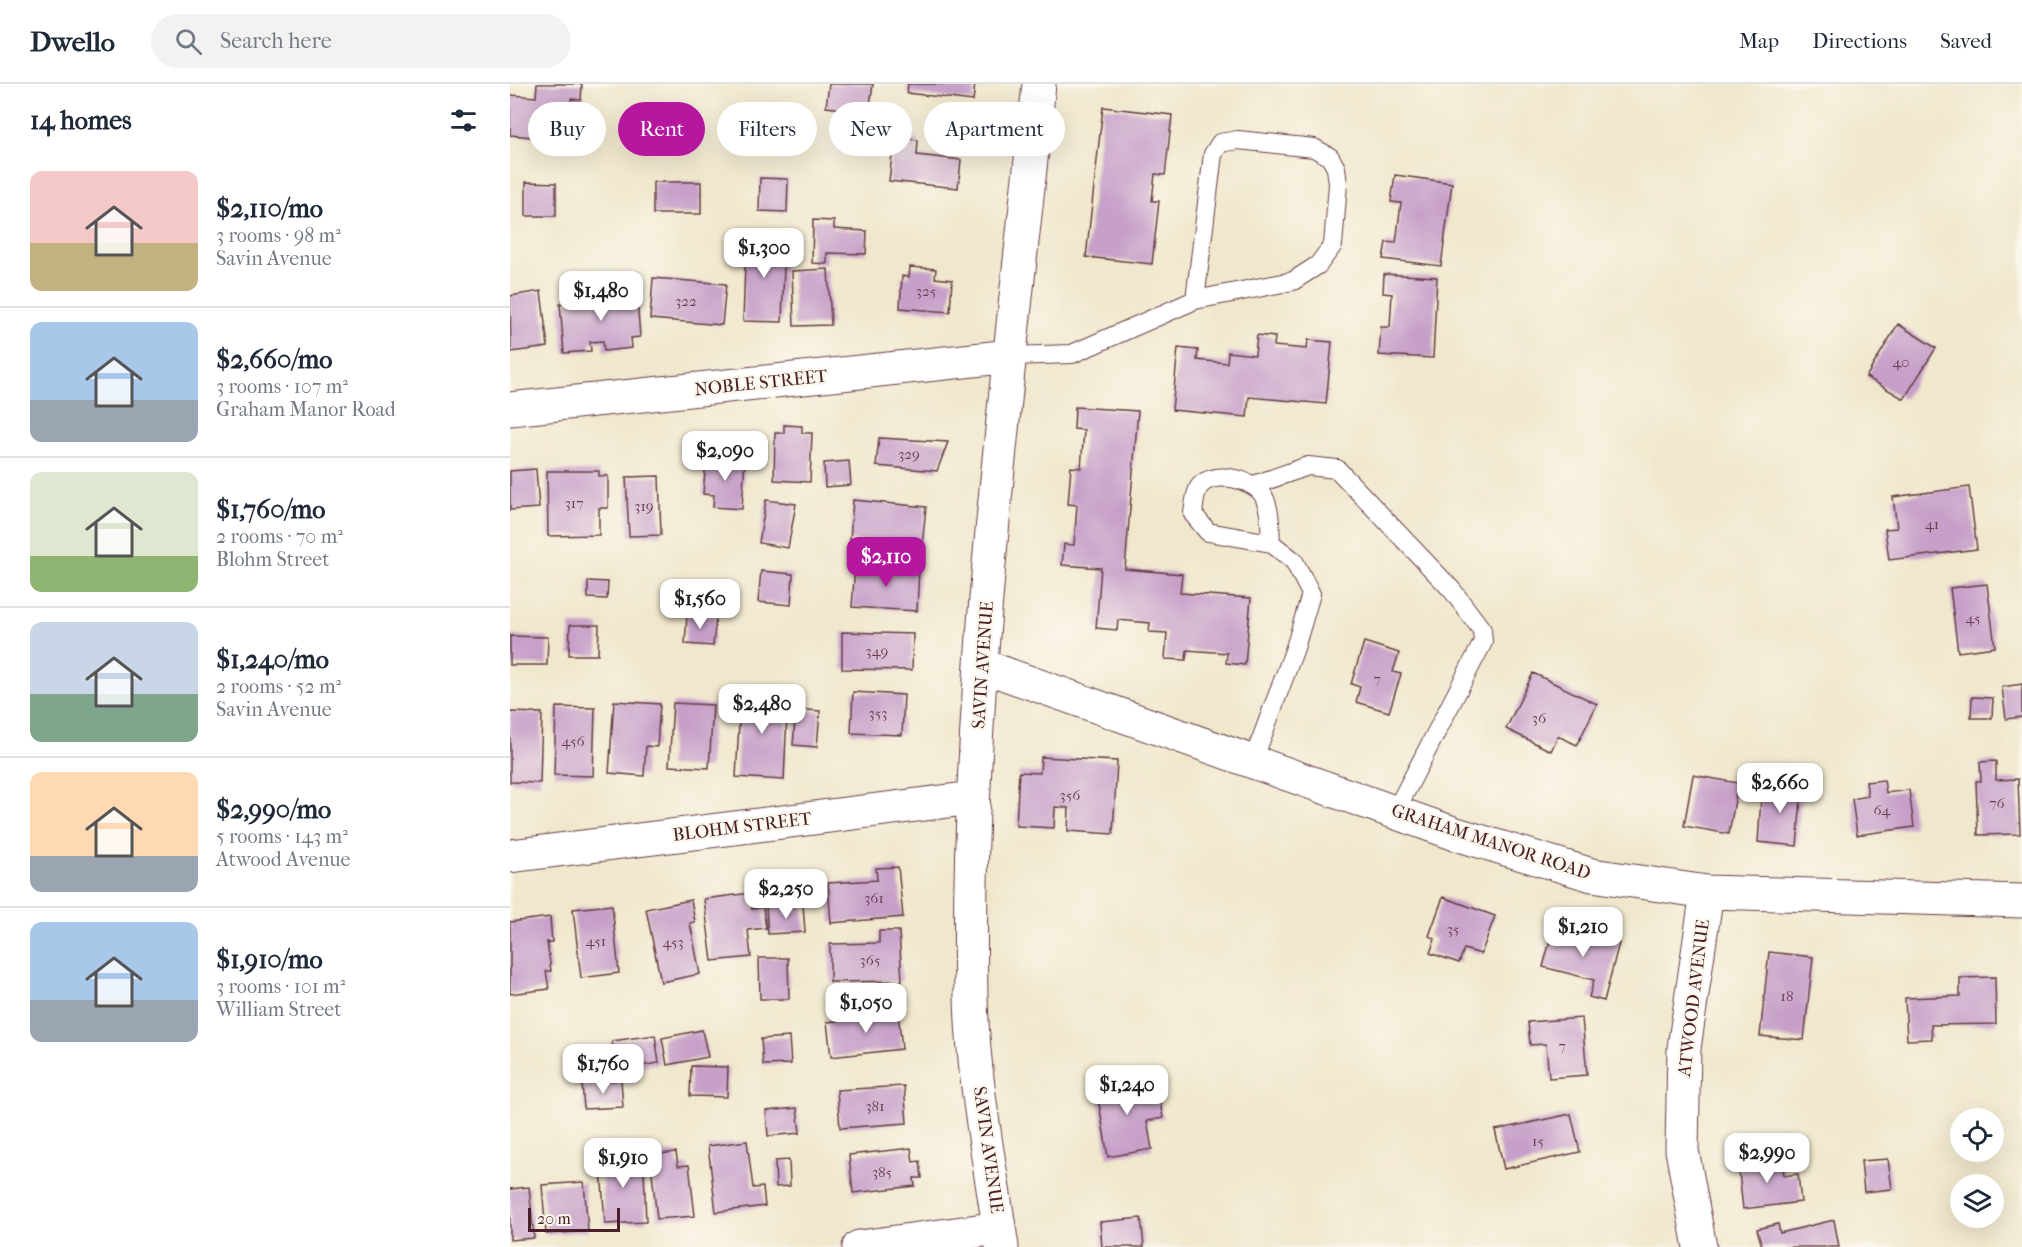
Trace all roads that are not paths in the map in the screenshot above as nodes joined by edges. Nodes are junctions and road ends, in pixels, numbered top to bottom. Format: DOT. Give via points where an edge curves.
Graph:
graph roads {
  1 [pos="1039,84"];
  2 [pos="1195,300"];
  3 [pos="1011,356"];
  4 [pos="510,409"];
  5 [pos="1254,485"];
  6 [pos="1271,543"];
  7 [pos="983,666"];
  8 [pos="1253,761"];
  9 [pos="974,798"];
  10 [pos="1395,812"];
  11 [pos="510,856"];
  12 [pos="1707,892"];
  13 [pos="2022,901"];
  14 [pos="1000,1237"];
  15 [pos="859,1247"];
  16 [pos="1700,1247"];
  1 -- 3 [label="street, SAVIN AVENUE"];
  2 -- 2 [label="lane" via="1293,281 1318,265 1333,245 1338,184 1330,157 1314,148 1238,140 1220,143 1213,154"];
  2 -- 3 [label="lane" via="1072,354"];
  3 -- 4 [label="street, NOBLE STREET"];
  3 -- 7 [label="street, SAVIN AVENUE"];
  5 -- 6 [label="lane" via="1264,495"];
  5 -- 6 [label="lane" via="1222,477 1205,481 1198,488 1193,514 1208,532"];
  5 -- 10 [label="lane" via="1308,466 1337,469 1452,590 1482,630 1483,642"];
  6 -- 8 [label="lane" via="1294,561 1311,594"];
  7 -- 8 [label="street, GRAHAM MANOR ROAD"];
  7 -- 9 [label="street, SAVIN AVENUE"];
  8 -- 10 [label="street, GRAHAM MANOR ROAD"];
  9 -- 11 [label="street, BLOHM STREET"];
  9 -- 14 [label="street, SAVIN AVENUE" via="971,999 979,1100"];
  10 -- 12 [label="street, GRAHAM MANOR ROAD" via="1592,875"];
  12 -- 13 [label="street, GRAHAM MANOR ROAD"];
  12 -- 16 [label="street, ATWOOD AVENUE" via="1684,1048 1682,1150"];
  14 -- 15 [label="street"];
}
